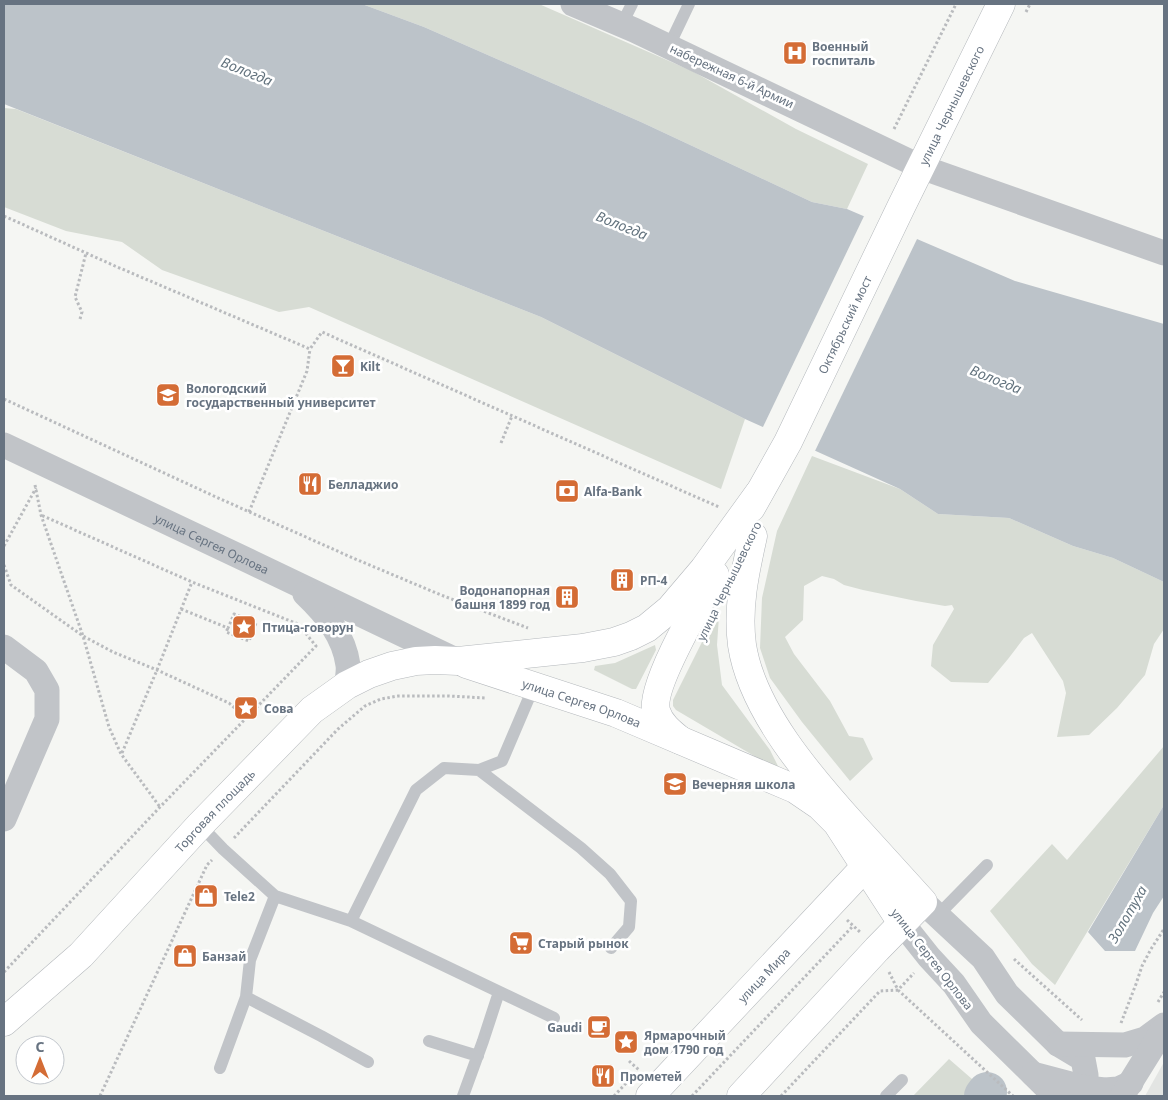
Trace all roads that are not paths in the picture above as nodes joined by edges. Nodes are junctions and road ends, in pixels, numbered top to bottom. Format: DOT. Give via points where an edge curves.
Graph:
graph roads {
  1 [pos="573,4"];
  2 [pos="689,4"];
  3 [pos="1001,4"];
  4 [pos="627,14"];
  5 [pos="669,46"];
  6 [pos="932,172"];
  7 [pos="901,207"];
  8 [pos="1162,247"];
  9 [pos="788,442"];
  10 [pos="4,445"];
  11 [pos="759,493"];
  12 [pos="753,536"];
  13 [pos="276,574"];
  14 [pos="4,647"];
  15 [pos="458,661"];
  16 [pos="347,685"];
  17 [pos="534,686"];
  18 [pos="656,710"];
  19 [pos="616,713"];
  20 [pos="680,740"];
  21 [pos="479,770"];
  22 [pos="795,790"];
  23 [pos="836,806"];
  24 [pos="4,819"];
  25 [pos="200,824"];
  26 [pos="872,860"];
  27 [pos="987,865"];
  28 [pos="275,896"];
  29 [pos="930,909"];
  30 [pos="351,920"];
  31 [pos="902,923"];
  32 [pos="611,948"];
  33 [pos="499,992"];
  34 [pos="246,997"];
  35 [pos="554,1018"];
  36 [pos="4,1023"];
  37 [pos="1164,1026"];
  38 [pos="429,1041"];
  39 [pos="1058,1044"];
  40 [pos="478,1056"];
  41 [pos="368,1062"];
  42 [pos="220,1068"];
  43 [pos="1033,1074"];
  44 [pos="902,1080"];
  45 [pos="1126,1089"];
  46 [pos="1086,1092"];
  47 [pos="464,1096"];
  48 [pos="650,1096"];
  49 [pos="742,1096"];
  50 [pos="886,1096"];
  51 [pos="1055,1096"];
  1 -- 4 [label="street, набережная 6-й Армии"];
  2 -- 5 [label="lane"];
  3 -- 6 [label="main road, улица Чернышевского"];
  4 -- 5 [label="street, набережная 6-й Армии"];
  5 -- 6 [label="street, набережная 6-й Армии"];
  6 -- 7 [label="main road, улица Чернышевского"];
  6 -- 8 [label="street"];
  7 -- 9 [label="main road, Октябрьский мост"];
  9 -- 11 [label="main road, улица Чернышевского"];
  9 -- 12 [label="main road, улица Чернышевского"];
  10 -- 13 [label="street, улица Сергея Орлова"];
  11 -- 15 [label="main road" via="704,569 670,609 647,628 614,642 583,648"];
  11 -- 18 [label="main road, улица Чернышевского" via="668,664 656,697"];
  12 -- 18 [label="main road, улица Чернышевского" via="685,672 666,702"];
  12 -- 23 [label="main road, улица Сергея Орлова" via="740,623 750,675 781,735"];
  13 -- 15 [label="street, улица Сергея Орлова"];
  13 -- 16 [label="street" via="302,592 330,621 345,651"];
  14 -- 24 [label="street" via="36,671 47,690 47,719"];
  15 -- 16 [label="main road, Торговая площадь" via="435,660 392,666"];
  15 -- 17 [label="main road, улица Сергея Орлова"];
  16 -- 25 [label="main road, Торговая площадь" via="312,710"];
  17 -- 19 [label="main road, улица Сергея Орлова"];
  17 -- 21 [label="lane" via="502,761"];
  18 -- 19 [label="main road" via="632,715"];
  18 -- 20 [label="main road" via="660,721"];
  19 -- 20 [label="main road, улица Сергея Орлова"];
  20 -- 22 [label="main road, улица Сергея Орлова"];
  21 -- 30 [label="lane" via="444,768 416,790"];
  21 -- 32 [label="lane" via="580,848 610,874 631,901 629,927"];
  22 -- 23 [label="main road"];
  22 -- 26 [label="main road, улица Сергея Орлова" via="820,806"];
  23 -- 26 [label="main road, улица Сергея Орлова"];
  25 -- 28 [label="lane"];
  25 -- 36 [label="main road, Торговая площадь" via="81,955"];
  26 -- 29 [label="main road, улица Сергея Орлова"];
  26 -- 31 [label="main road, улица Сергея Орлова"];
  26 -- 48 [label="main road, улица Мира"];
  27 -- 29 [label="lane"];
  28 -- 30 [label="lane"];
  28 -- 34 [label="lane" via="250,960"];
  29 -- 31 [label="main road"];
  29 -- 39 [label="street, улица Сергея Орлова" via="983,958 1007,994"];
  30 -- 33 [label="lane"];
  31 -- 43 [label="street, улица Сергея Орлова" via="982,1023"];
  31 -- 49 [label="main road"];
  33 -- 35 [label="lane"];
  33 -- 40 [label="lane"];
  34 -- 41 [label="lane"];
  34 -- 42 [label="lane"];
  37 -- 39 [label="street" via="1145,1039 1126,1045"];
  37 -- 45 [label="street"];
  38 -- 40 [label="lane"];
  39 -- 43 [label="street" via="1063,1060 1061,1066 1046,1074"];
  39 -- 46 [label="street, улица Сергея Орлова" via="1083,1059"];
  40 -- 47 [label="lane"];
  43 -- 46 [label="street"];
  43 -- 51 [label="street, улица Сергея Орлова"];
  44 -- 50 [label="lane"];
  45 -- 46 [label="street"];
}
